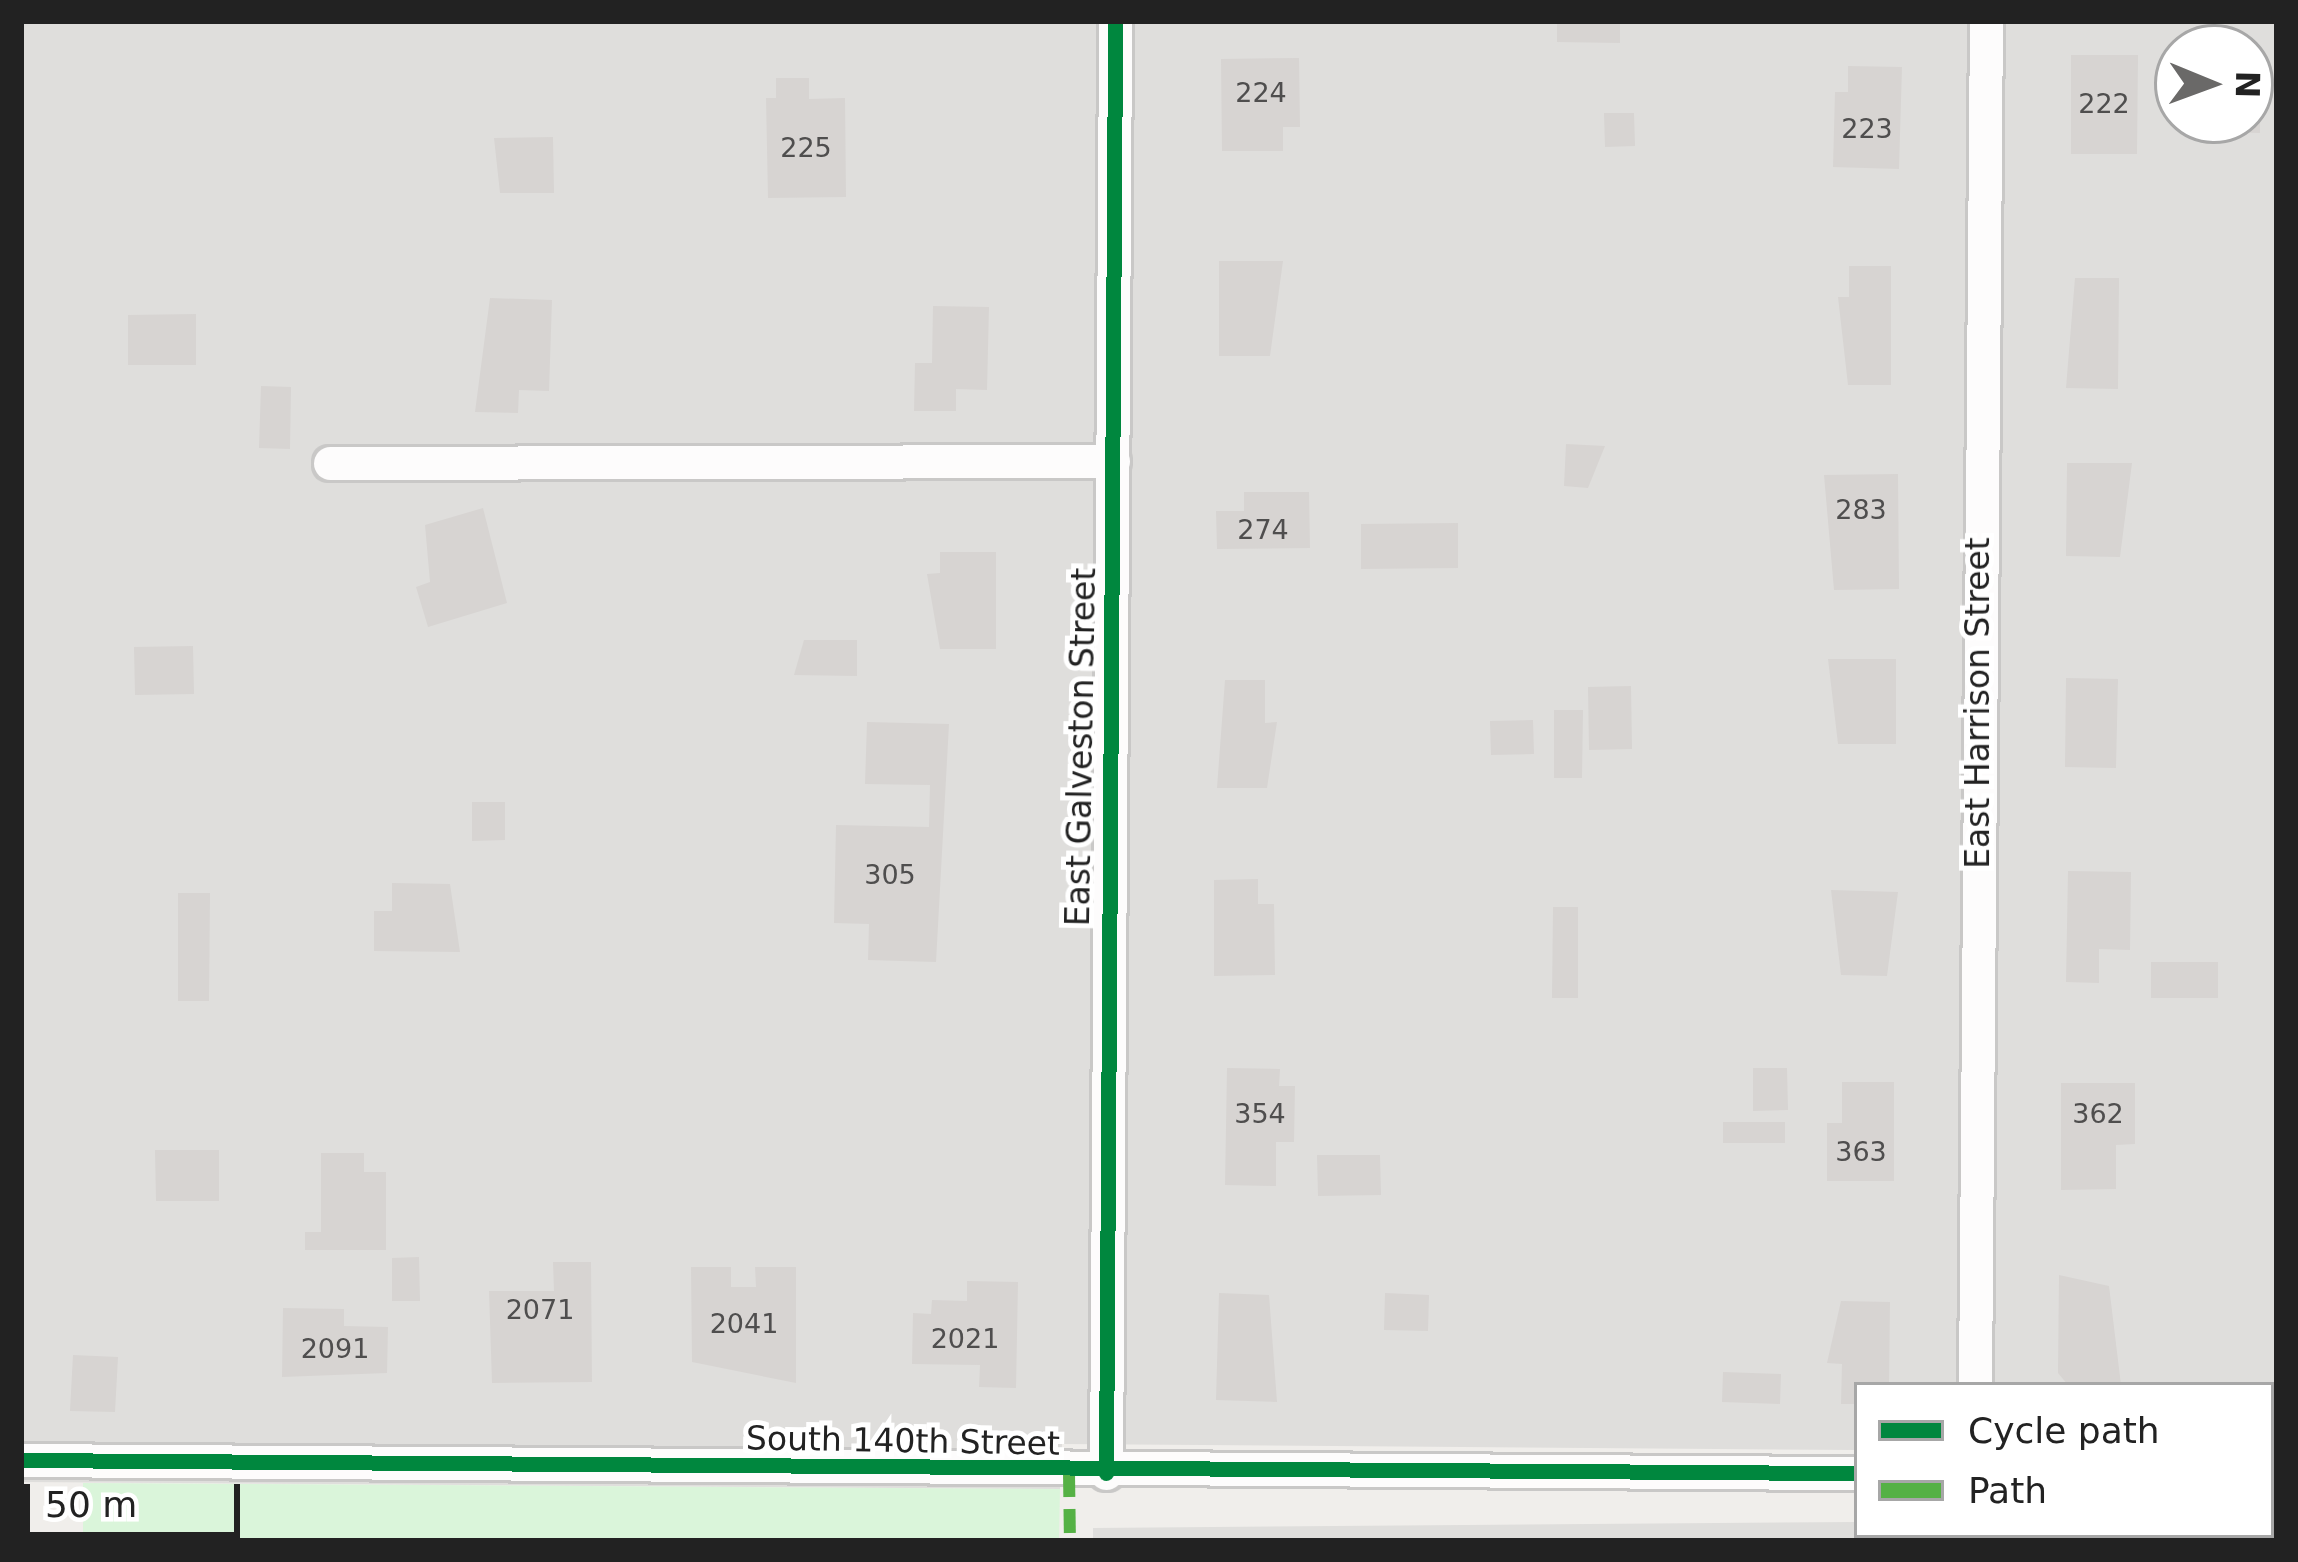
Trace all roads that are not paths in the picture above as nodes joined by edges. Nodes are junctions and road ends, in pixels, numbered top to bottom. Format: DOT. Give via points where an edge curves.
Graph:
graph roads {
  1 [pos="1115,21"];
  2 [pos="1986,21"];
  3 [pos="1112,461"];
  4 [pos="330,463"];
  5 [pos="1975,1382"];
  6 [pos="21,1460"];
  7 [pos="1854,1473"];
  8 [pos="1106,1474"];
  1 -- 3 [label="street, East Galveston Street"];
  2 -- 5 [label="street, East Harrison Street"];
  3 -- 4 [label="street"];
  3 -- 8 [label="street, East Galveston Street"];
  6 -- 8 [label="street, South 140th Street"];
  7 -- 8 [label="street, South 140th Street"];
}
